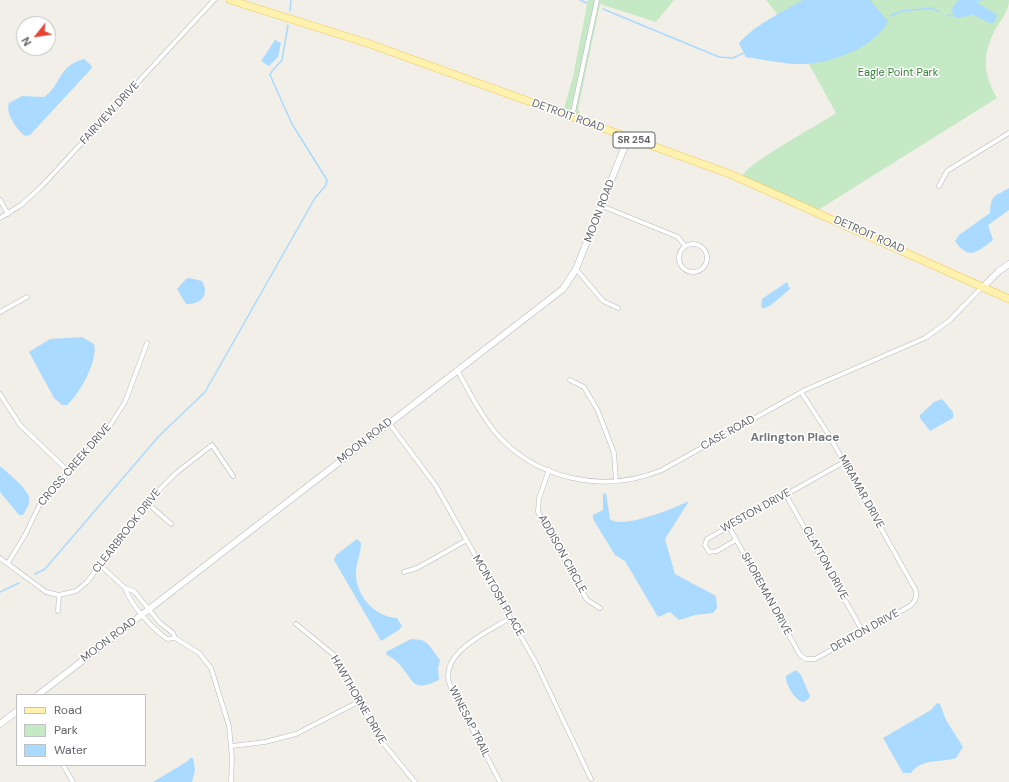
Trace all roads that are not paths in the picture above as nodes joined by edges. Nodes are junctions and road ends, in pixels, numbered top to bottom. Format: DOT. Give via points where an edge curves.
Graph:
graph roads {
  1 [pos="214,0"];
  2 [pos="230,0"];
  3 [pos="597,0"];
  4 [pos="572,118"];
  5 [pos="1009,133"];
  6 [pos="628,138"];
  7 [pos="939,186"];
  8 [pos="0,200"];
  9 [pos="602,206"];
  10 [pos="8,214"];
  11 [pos="0,218"];
  12 [pos="685,246"];
  13 [pos="1009,264"];
  14 [pos="576,270"];
  15 [pos="983,287"];
  16 [pos="27,297"];
  17 [pos="1009,299"];
  18 [pos="618,308"];
  19 [pos="0,312"];
  20 [pos="147,343"];
  21 [pos="457,370"];
  22 [pos="570,380"];
  23 [pos="801,392"];
  24 [pos="0,394"];
  25 [pos="388,423"];
  26 [pos="844,462"];
  27 [pos="549,470"];
  28 [pos="68,471"];
  29 [pos="233,476"];
  30 [pos="616,481"];
  31 [pos="786,495"];
  32 [pos="147,503"];
  33 [pos="171,524"];
  34 [pos="728,527"];
  35 [pos="467,540"];
  36 [pos="736,540"];
  37 [pos="0,558"];
  38 [pos="8,563"];
  39 [pos="100,565"];
  40 [pos="404,572"];
  41 [pos="125,588"];
  42 [pos="917,594"];
  43 [pos="59,595"];
  44 [pos="600,608"];
  45 [pos="150,609"];
  46 [pos="58,611"];
  47 [pos="143,614"];
  48 [pos="510,618"];
  49 [pos="296,624"];
  50 [pos="864,632"];
  51 [pos="175,638"];
  52 [pos="806,659"];
  53 [pos="39,694"];
  54 [pos="358,702"];
  55 [pos="16,712"];
  56 [pos="0,724"];
  57 [pos="232,746"];
  58 [pos="64,766"];
  59 [pos="591,779"];
  60 [pos="73,782"];
  61 [pos="231,782"];
  62 [pos="415,782"];
  63 [pos="500,782"];
  1 -- 10 [label="street, FAIRVIEW DRIVE" via="42,186"];
  2 -- 4 [label="main road, DETROIT ROAD / SR 254" via="366,44"];
  3 -- 4 [label="street"];
  4 -- 6 [label="main road, DETROIT ROAD / SR 254"];
  5 -- 7 [label="street" via="947,171"];
  6 -- 9 [label="street, MOON ROAD"];
  6 -- 15 [label="main road, DETROIT ROAD / SR 254" via="752,183"];
  8 -- 10 [label="street"];
  9 -- 12 [label="street" via="678,237"];
  9 -- 14 [label="street, MOON ROAD"];
  10 -- 11 [label="street, FAIRVIEW DRIVE"];
  12 -- 12 [label="street" via="679,254 680,263 690,272 699,271 707,260 705,251 698,245"];
  13 -- 15 [label="street, CASE ROAD"];
  14 -- 18 [label="street" via="604,301"];
  14 -- 21 [label="street, MOON ROAD" via="563,289"];
  15 -- 17 [label="main road, DETROIT ROAD / SR 254"];
  15 -- 23 [label="street, CASE ROAD" via="949,321 921,341"];
  16 -- 19 [label="street"];
  20 -- 28 [label="street, CROSS CREEK DRIVE" via="125,402 109,427"];
  21 -- 25 [label="street, MOON ROAD"];
  21 -- 27 [label="street, CASE ROAD" via="483,416 496,432 519,454"];
  22 -- 30 [label="street" via="584,387 598,411 614,453"];
  23 -- 26 [label="street, MIRAMAR DRIVE"];
  23 -- 30 [label="street, CASE ROAD" via="666,468"];
  24 -- 28 [label="street" via="20,425"];
  25 -- 35 [label="street, MCINTOSH PLACE" via="434,483"];
  25 -- 45 [label="street, MOON ROAD"];
  26 -- 31 [label="street, WESTON DRIVE"];
  26 -- 42 [label="street, MIRAMAR DRIVE"];
  27 -- 30 [label="street, CASE ROAD" via="587,481"];
  27 -- 44 [label="street, ADDISON CIRCLE" via="539,498 539,515 587,600"];
  28 -- 38 [label="street, CROSS CREEK DRIVE" via="40,504 26,535"];
  29 -- 32 [label="street, CLEARBROOK DRIVE" via="212,445 176,473"];
  31 -- 34 [label="street, WESTON DRIVE"];
  31 -- 50 [label="street, CLAYTON DRIVE"];
  32 -- 33 [label="street"];
  32 -- 39 [label="street, CLEARBROOK DRIVE"];
  34 -- 36 [label="street, SHOREMAN DRIVE"];
  34 -- 36 [label="street, WESTON DRIVE" via="707,539 706,548 709,552 715,552"];
  35 -- 40 [label="street" via="417,568"];
  35 -- 48 [label="street, MCINTOSH PLACE"];
  36 -- 52 [label="street, SHOREMAN DRIVE" via="800,655"];
  37 -- 38 [label="street"];
  38 -- 43 [label="street" via="43,590"];
  39 -- 41 [label="street"];
  39 -- 43 [label="street, CLEARBROOK DRIVE" via="82,587"];
  41 -- 45 [label="street" via="134,591"];
  41 -- 47 [label="street" via="128,596"];
  42 -- 50 [label="street, DENTON DRIVE" via="910,606"];
  43 -- 46 [label="street"];
  45 -- 47 [label="street, MOON ROAD"];
  45 -- 51 [label="street"];
  47 -- 51 [label="street" via="158,632 168,639"];
  47 -- 53 [label="street, MOON ROAD"];
  48 -- 59 [label="street, MCINTOSH PLACE" via="536,663"];
  48 -- 63 [label="street, WINESAP TRAIL" via="461,650 451,661 448,676 451,688"];
  49 -- 54 [label="street, HAWTHORNE DRIVE" via="334,655"];
  50 -- 52 [label="street, DENTON DRIVE" via="815,659"];
  51 -- 57 [label="street" via="199,653 211,668 225,709"];
  54 -- 57 [label="street" via="296,734 265,742"];
  54 -- 62 [label="street, HAWTHORNE DRIVE" via="382,744"];
  55 -- 56 [label="street"];
  57 -- 61 [label="street"];
  58 -- 60 [label="street"];
}
